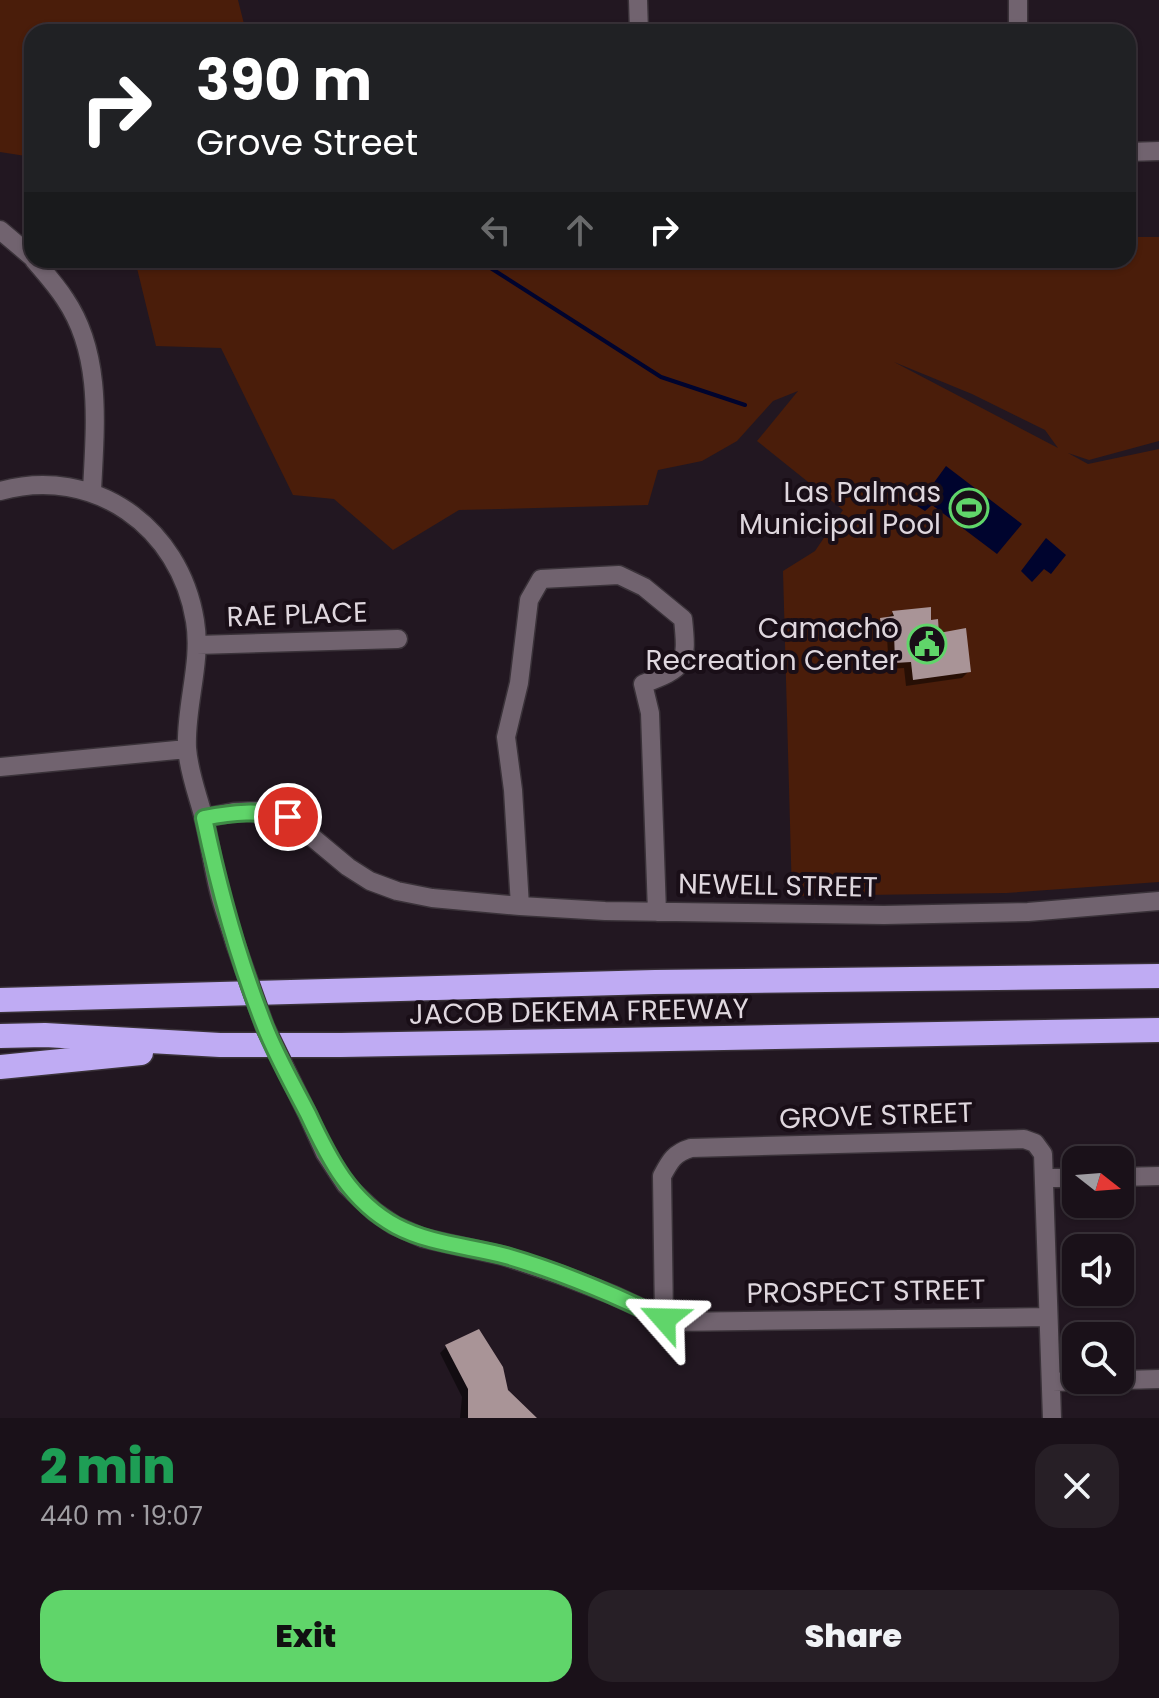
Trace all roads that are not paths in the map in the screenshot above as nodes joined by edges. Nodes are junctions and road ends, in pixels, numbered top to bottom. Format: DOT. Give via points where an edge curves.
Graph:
graph roads {
  1 [pos="638,0"];
  2 [pos="1018,0"];
  3 [pos="639,24"];
  4 [pos="1018,24"];
  5 [pos="1159,151"];
  6 [pos="1136,152"];
  7 [pos="0,230"];
  8 [pos="24,251"];
  9 [pos="40,268"];
  10 [pos="0,491"];
  11 [pos="92,491"];
  12 [pos="398,639"];
  13 [pos="197,645"];
  14 [pos="187,749"];
  15 [pos="0,767"];
  16 [pos="204,818"];
  17 [pos="1159,901"];
  18 [pos="520,906"];
  19 [pos="657,912"];
  20 [pos="1159,976"];
  21 [pos="0,1000"];
  22 [pos="1159,1030"];
  23 [pos="0,1036"];
  24 [pos="220,1045"];
  25 [pos="0,1067"];
  26 [pos="1159,1176"];
  27 [pos="1134,1177"];
  28 [pos="1046,1178"];
  29 [pos="1062,1178"];
  30 [pos="1048,1317"];
  31 [pos="664,1319"];
  32 [pos="1159,1379"];
  33 [pos="1052,1382"];
  34 [pos="1052,1418"];
  1 -- 3 [label="street"];
  2 -- 4 [label="street"];
  5 -- 6 [label="street"];
  7 -- 8 [label="street"];
  9 -- 11 [label="street" via="67,300 94,374"];
  10 -- 11 [label="street" via="46,484"];
  11 -- 13 [label="street" via="158,537 182,572"];
  12 -- 13 [label="street, RAE PLACE"];
  13 -- 14 [label="street"];
  14 -- 15 [label="street"];
  14 -- 16 [label="street"];
  16 -- 18 [label="street, NEWELL STREET" via="264,811 288,817 370,881 432,898"];
  16 -- 31 [label="street, PROSPECT STREET, bridge" via="219,892 265,1027 325,1153 346,1185 375,1212 423,1238 561,1275"];
  17 -- 19 [label="street, NEWELL STREET" via="1028,912"];
  18 -- 19 [label="street, NEWELL STREET"];
  18 -- 19 [label="street" via="506,737 529,600 541,579 619,575 644,587 683,619 686,644 674,672 643,684 650,713"];
  20 -- 21 [label="highway, JACOB DEKEMA FREEWAY" via="655,982"];
  22 -- 24 [label="highway, JACOB DEKEMA FREEWAY"];
  23 -- 24 [label="highway, JACOB DEKEMA FREEWAY"];
  24 -- 25 [label="highway"];
  26 -- 27 [label="street"];
  28 -- 29 [label="street"];
  28 -- 30 [label="street, GROVE STREET"];
  28 -- 31 [label="street, GROVE STREET" via="1043,1154 1024,1139 680,1152 662,1176"];
  30 -- 31 [label="street, PROSPECT STREET"];
  30 -- 33 [label="street, GROVE STREET"];
  32 -- 33 [label="street"];
  33 -- 34 [label="street, GROVE STREET"];
}
